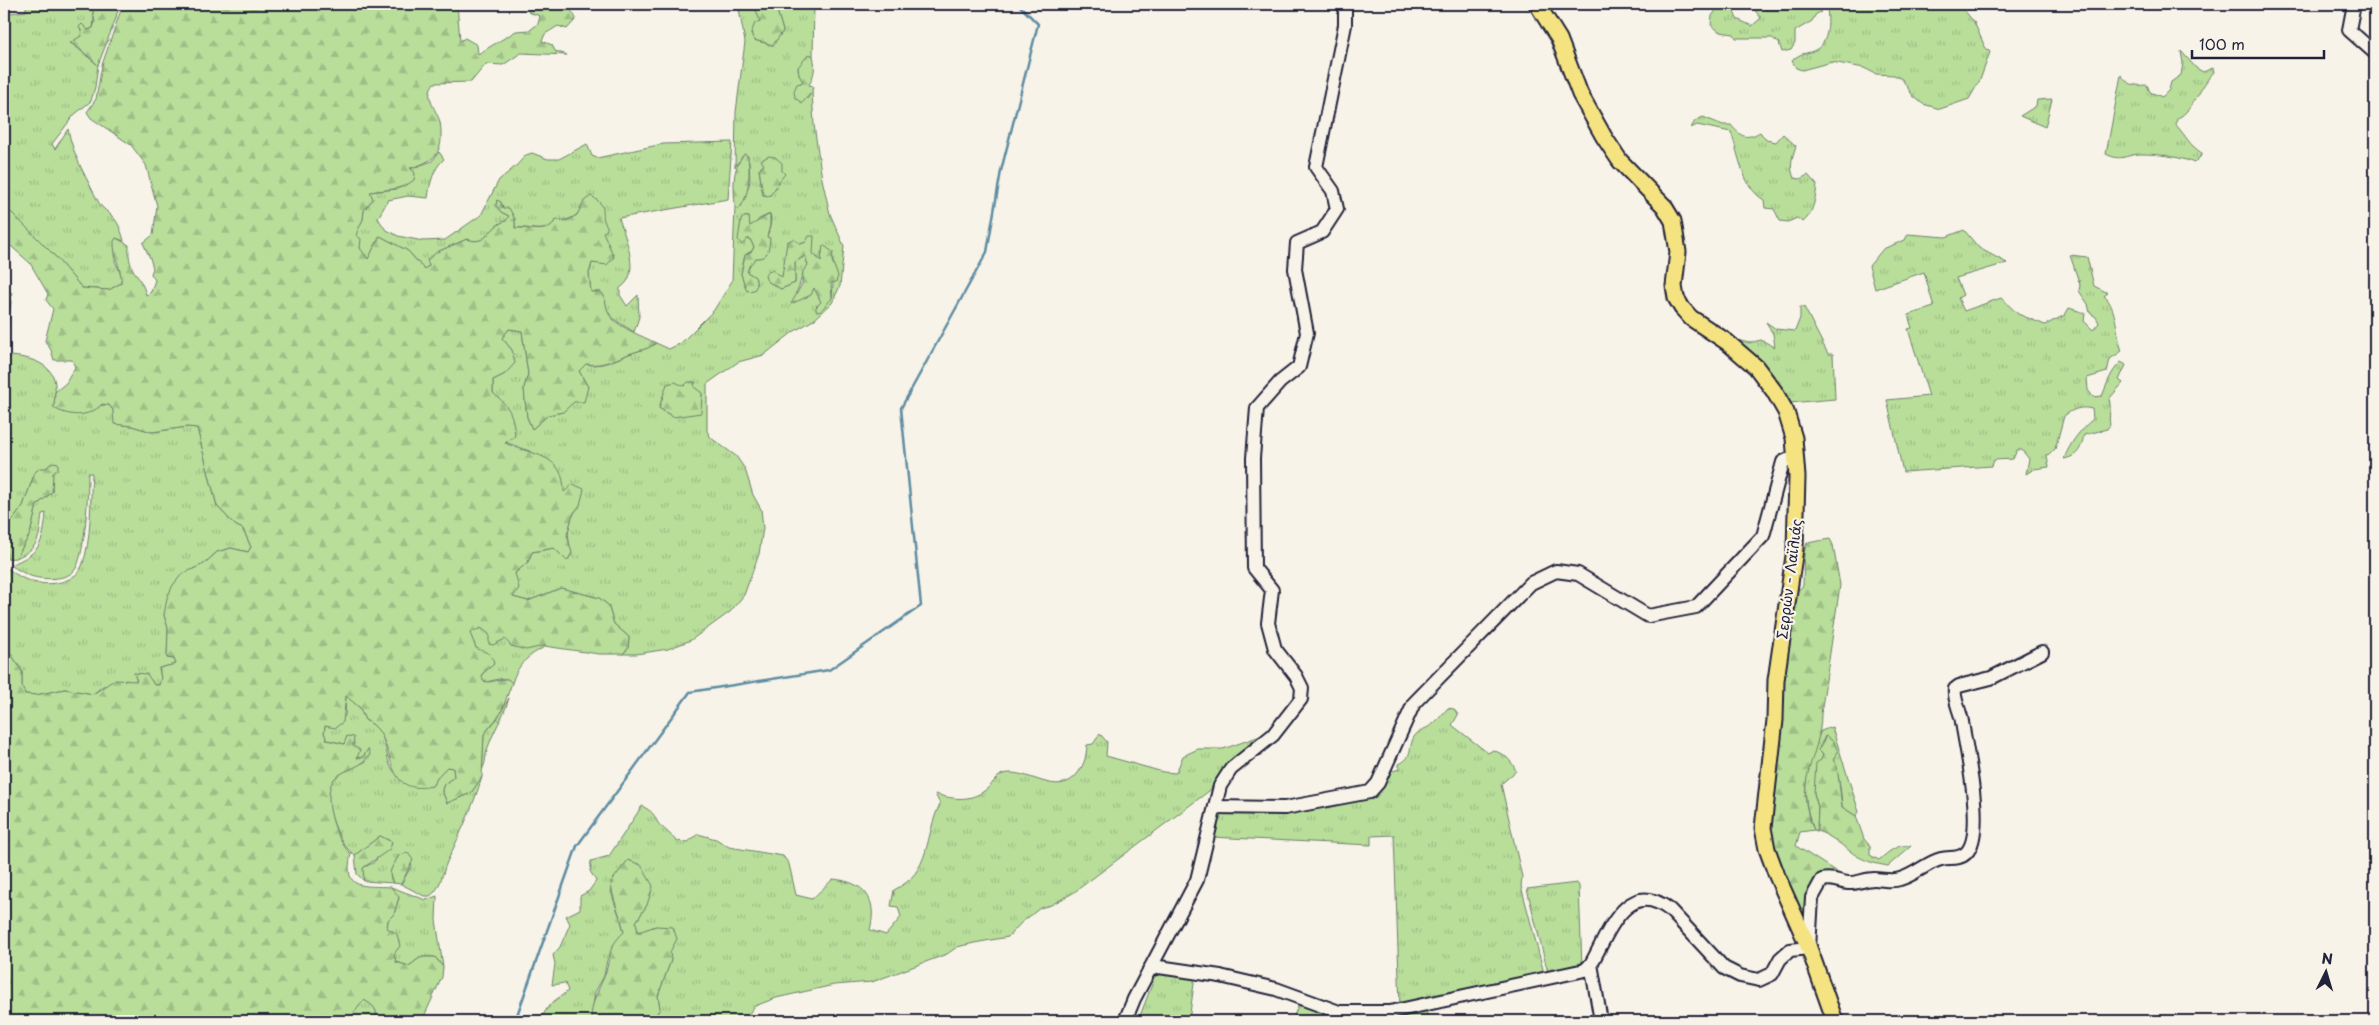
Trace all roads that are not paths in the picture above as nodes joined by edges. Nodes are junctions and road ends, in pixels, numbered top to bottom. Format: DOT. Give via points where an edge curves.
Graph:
graph roads {
  1 [pos="1345,4"];
  2 [pos="1538,4"];
  3 [pos="2354,4"];
  4 [pos="2375,53"];
  5 [pos="1796,460"];
  6 [pos="2042,652"];
  7 [pos="1216,807"];
  8 [pos="1809,948"];
  9 [pos="1591,964"];
  10 [pos="1149,970"];
  11 [pos="1125,1021"];
  12 [pos="1601,1021"];
  13 [pos="1835,1021"];
  1 -- 7 [label="street" via="1345,25 1316,167 1333,191 1337,209 1322,232 1297,243 1295,269 1307,333 1299,367 1280,382 1257,408 1253,458 1254,568 1272,590 1268,623 1275,649 1302,688 1301,699 1273,735 1231,769 1220,786"];
  2 -- 5 [label="main road, Σερρών - Λαϊλιάς" via="1604,137 1620,161 1664,206 1673,221 1678,252 1674,286 1676,298 1691,318 1727,342 1765,378 1786,412 1794,438"];
  3 -- 4 [label="street" via="2349,30"];
  5 -- 7 [label="street" via="1783,462 1763,536 1696,607 1648,616 1578,574 1556,571 1531,583 1414,703 1378,783 1370,792 1285,808"];
  5 -- 8 [label="main road, Σερρών - Λαϊλιάς" via="1798,512 1795,549 1776,680 1775,720 1763,828 1777,876"];
  6 -- 8 [label="street" via="1991,678 1955,689 1974,796 1975,816 1968,851 1958,858 1933,862 1899,880 1873,879 1850,884 1830,878 1822,880 1812,898"];
  7 -- 10 [label="street" via="1196,880"];
  8 -- 9 [label="street" via="1790,950 1780,958 1772,974 1759,980 1740,976 1724,968 1660,902 1642,900 1629,903 1616,917"];
  8 -- 13 [label="main road, Σερρών - Λαϊλιάς"];
  9 -- 10 [label="street" via="1585,970 1390,1012 1339,1012 1276,989 1220,976 1159,967"];
  9 -- 12 [label="street"];
  10 -- 11 [label="street"];
}
